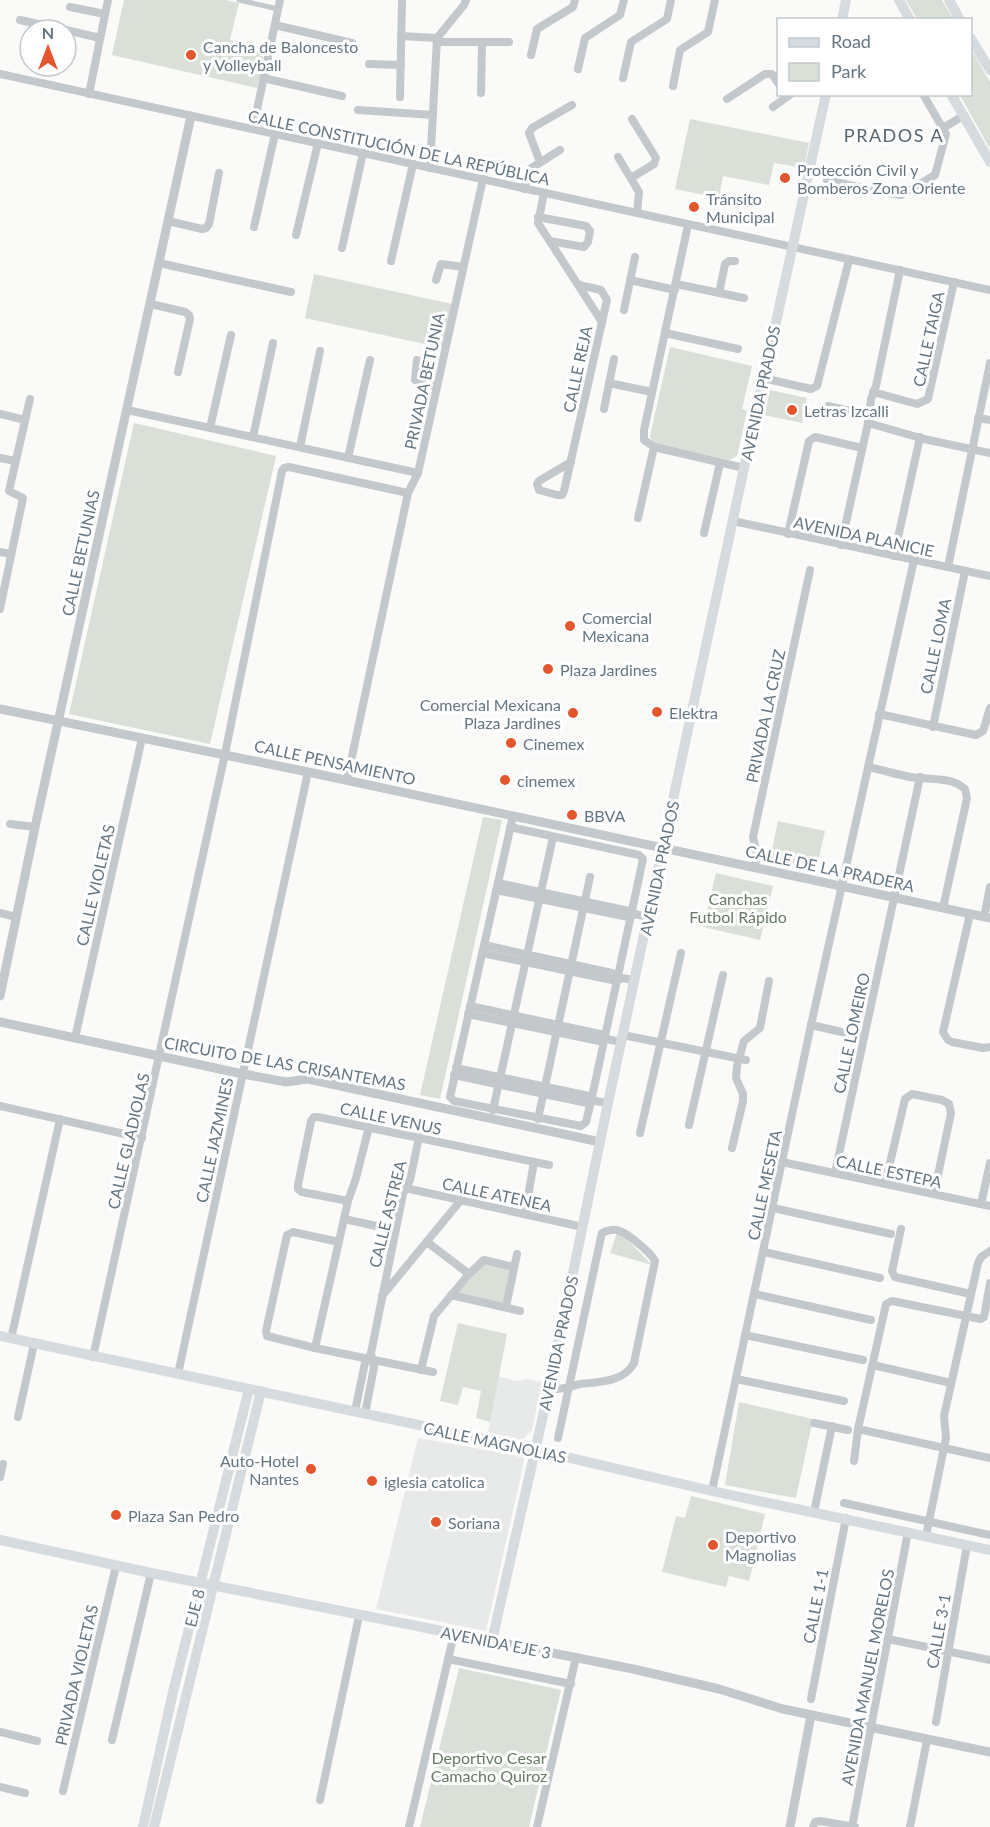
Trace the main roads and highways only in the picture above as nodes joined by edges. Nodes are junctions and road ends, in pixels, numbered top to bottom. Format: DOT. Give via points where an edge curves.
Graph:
graph roads {
  1 [pos="846,0"];
  2 [pos="899,0"];
  3 [pos="949,0"];
  4 [pos="842,18"];
  5 [pos="909,18"];
  6 [pos="959,18"];
  7 [pos="972,40"];
  8 [pos="990,70"];
  9 [pos="826,96"];
  10 [pos="952,96"];
  11 [pos="990,162"];
  12 [pos="5,1338"];
  13 [pos="249,1389"];
  14 [pos="261,1391"];
  15 [pos="536,1450"];
  16 [pos="0,1540"];
  17 [pos="990,1550"];
  18 [pos="200,1583"];
  19 [pos="212,1586"];
  20 [pos="492,1641"];
  21 [pos="143,1827"];
  22 [pos="154,1827"];
  1 -- 4 [label="main road"];
  2 -- 5 [label="main road"];
  3 -- 6 [label="main road"];
  7 -- 8 [label="main road"];
  9 -- 15 [label="main road, AVENIDA PRADOS"];
  10 -- 11 [label="main road"];
  12 -- 13 [label="main road, CALLE MAGNOLIAS"];
  13 -- 14 [label="main road, CALLE MAGNOLIAS"];
  13 -- 18 [label="main road, EJE 8"];
  14 -- 15 [label="main road, CALLE MAGNOLIAS"];
  14 -- 19 [label="main road, EJE 8"];
  15 -- 17 [label="main road, CALLE MAGNOLIAS"];
  15 -- 20 [label="main road, AVENIDA PRADOS"];
  16 -- 18 [label="main road, AVENIDA EJE 3"];
  18 -- 19 [label="main road, AVENIDA EJE 3"];
  18 -- 21 [label="main road, EJE 8"];
  19 -- 20 [label="main road, AVENIDA EJE 3"];
  19 -- 22 [label="main road, EJE 8"];
}
